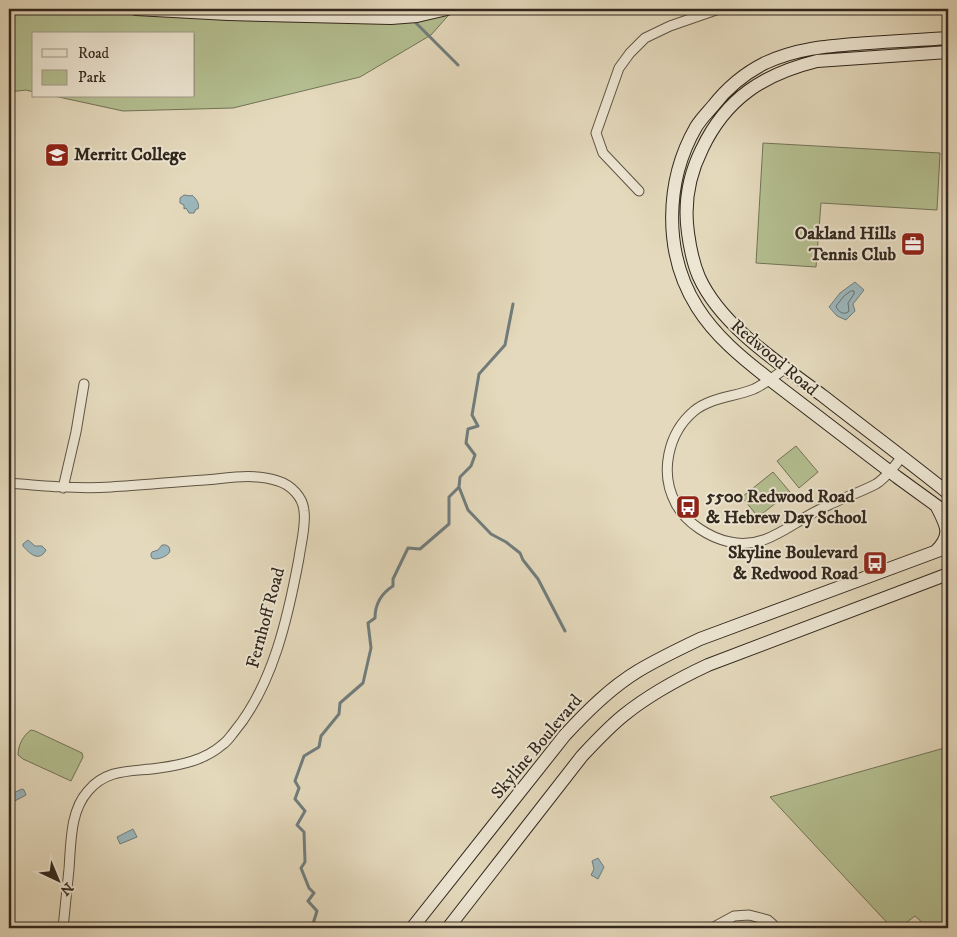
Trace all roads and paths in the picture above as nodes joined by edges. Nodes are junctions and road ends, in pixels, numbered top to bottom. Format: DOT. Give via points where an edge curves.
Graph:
graph roads {
  1 [pos="136,9"];
  2 [pos="447,9"];
  3 [pos="719,9"];
  4 [pos="948,38"];
  5 [pos="948,52"];
  6 [pos="639,191"];
  7 [pos="786,368"];
  8 [pos="769,379"];
  9 [pos="84,384"];
  10 [pos="902,457"];
  11 [pos="890,472"];
  12 [pos="9,483"];
  13 [pos="64,488"];
  14 [pos="948,493"];
  15 [pos="936,505"];
  16 [pos="948,514"];
  17 [pos="948,547"];
  18 [pos="935,552"];
  19 [pos="948,574"];
  20 [pos="63,928"];
  21 [pos="412,928"];
  22 [pos="448,928"];
  23 [pos="712,928"];
  24 [pos="777,928"];
  1 -- 2 [label="main road" via="391,18"];
  3 -- 6 [label="street" via="645,38 619,68 596,132 603,154"];
  4 -- 8 [label="main road, Redwood Road" via="816,47 790,53 739,79 697,125 684,151 674,186 671,219 674,251 696,306 712,329"];
  5 -- 7 [label="main road, Redwood Road" via="817,61 796,66 747,91 710,133 688,188 686,220 699,276 725,316"];
  7 -- 8 [label="street"];
  7 -- 10 [label="main road, Redwood Road"];
  8 -- 11 [label="main road, Redwood Road"];
  8 -- 11 [label="street" via="755,388 712,401 695,410 674,437 669,451 667,480 676,505 694,524 716,538 731,542 764,540 842,498 877,484"];
  9 -- 13 [label="street"];
  10 -- 11 [label="street"];
  10 -- 14 [label="main road, Redwood Road"];
  11 -- 15 [label="main road, Redwood Road"];
  12 -- 13 [label="street, Fernhoff Road"];
  13 -- 20 [label="street, Fernhoff Road" via="266,477 293,489 300,498 305,523 280,638 264,685 240,725 223,745 204,757 115,774 98,781 79,804 73,822"];
  15 -- 16 [label="main road, Redwood Road"];
  15 -- 18 [label="main road" via="948,532"];
  17 -- 18 [label="main road, Skyline Boulevard"];
  18 -- 21 [label="main road, Skyline Boulevard" via="700,639 637,672 585,713 565,735"];
  19 -- 22 [label="main road" via="708,665 649,697 604,732 582,756"];
  23 -- 24 [label="street" via="734,916 749,915 768,920"];
}
